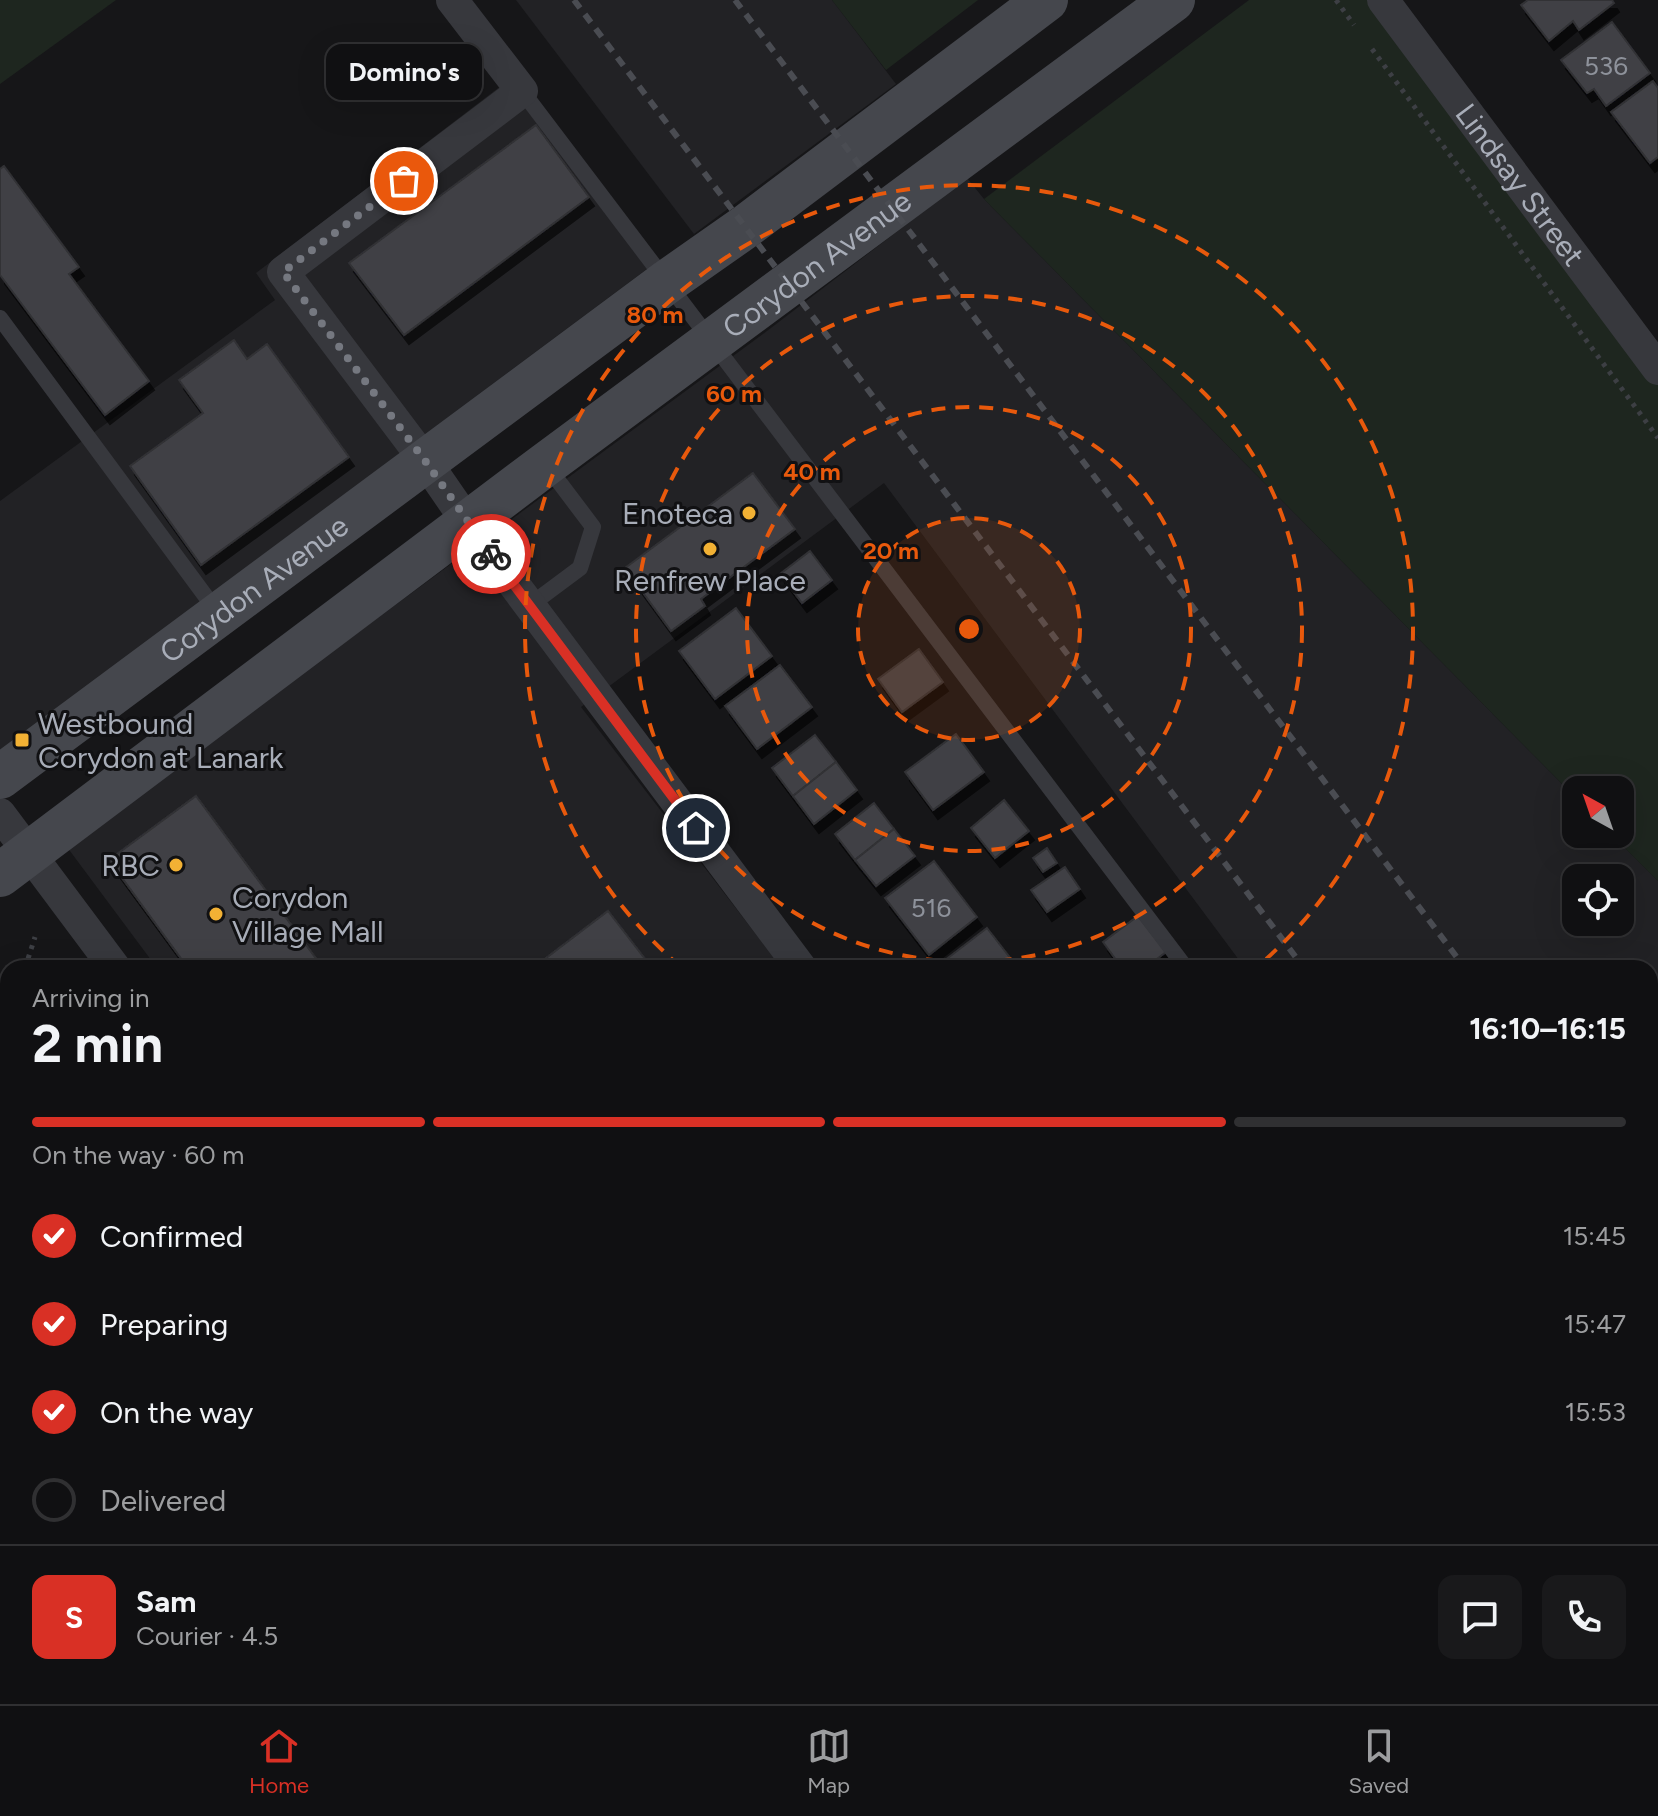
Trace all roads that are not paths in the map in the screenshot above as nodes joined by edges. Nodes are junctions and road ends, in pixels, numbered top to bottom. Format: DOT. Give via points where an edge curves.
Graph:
graph roads {
  1 [pos="452,0"];
  2 [pos="1173,0"];
  3 [pos="1383,0"];
  4 [pos="1027,9"];
  5 [pos="522,91"];
  6 [pos="668,281"];
  7 [pos="0,318"];
  8 [pos="713,341"];
  9 [pos="1658,369"];
  10 [pos="426,462"];
  11 [pos="546,464"];
  12 [pos="468,523"];
  13 [pos="529,606"];
  14 [pos="220,615"];
  15 [pos="0,777"];
  16 [pos="0,814"];
  17 [pos="15,864"];
  18 [pos="107,960"];
  19 [pos="795,960"];
  20 [pos="1180,960"];
  1 -- 5 [label="street"];
  2 -- 8 [label="main road, Corydon Avenue"];
  3 -- 9 [label="street, Lindsay Street"];
  4 -- 6 [label="main road, Corydon Avenue"];
  5 -- 6 [label="lane"];
  5 -- 10 [label="street" via="283,272"];
  6 -- 8 [label="lane"];
  6 -- 10 [label="main road, Corydon Avenue"];
  7 -- 14 [label="lane"];
  8 -- 11 [label="main road, Corydon Avenue"];
  8 -- 20 [label="lane"];
  10 -- 12 [label="street"];
  10 -- 14 [label="main road, Corydon Avenue"];
  11 -- 12 [label="main road, Corydon Avenue"];
  11 -- 13 [label="lane" via="593,527 580,568"];
  12 -- 13 [label="street"];
  12 -- 17 [label="main road, Corydon Avenue"];
  13 -- 19 [label="street"];
  14 -- 15 [label="main road, Corydon Avenue"];
  16 -- 17 [label="street"];
  17 -- 18 [label="street"];
}
